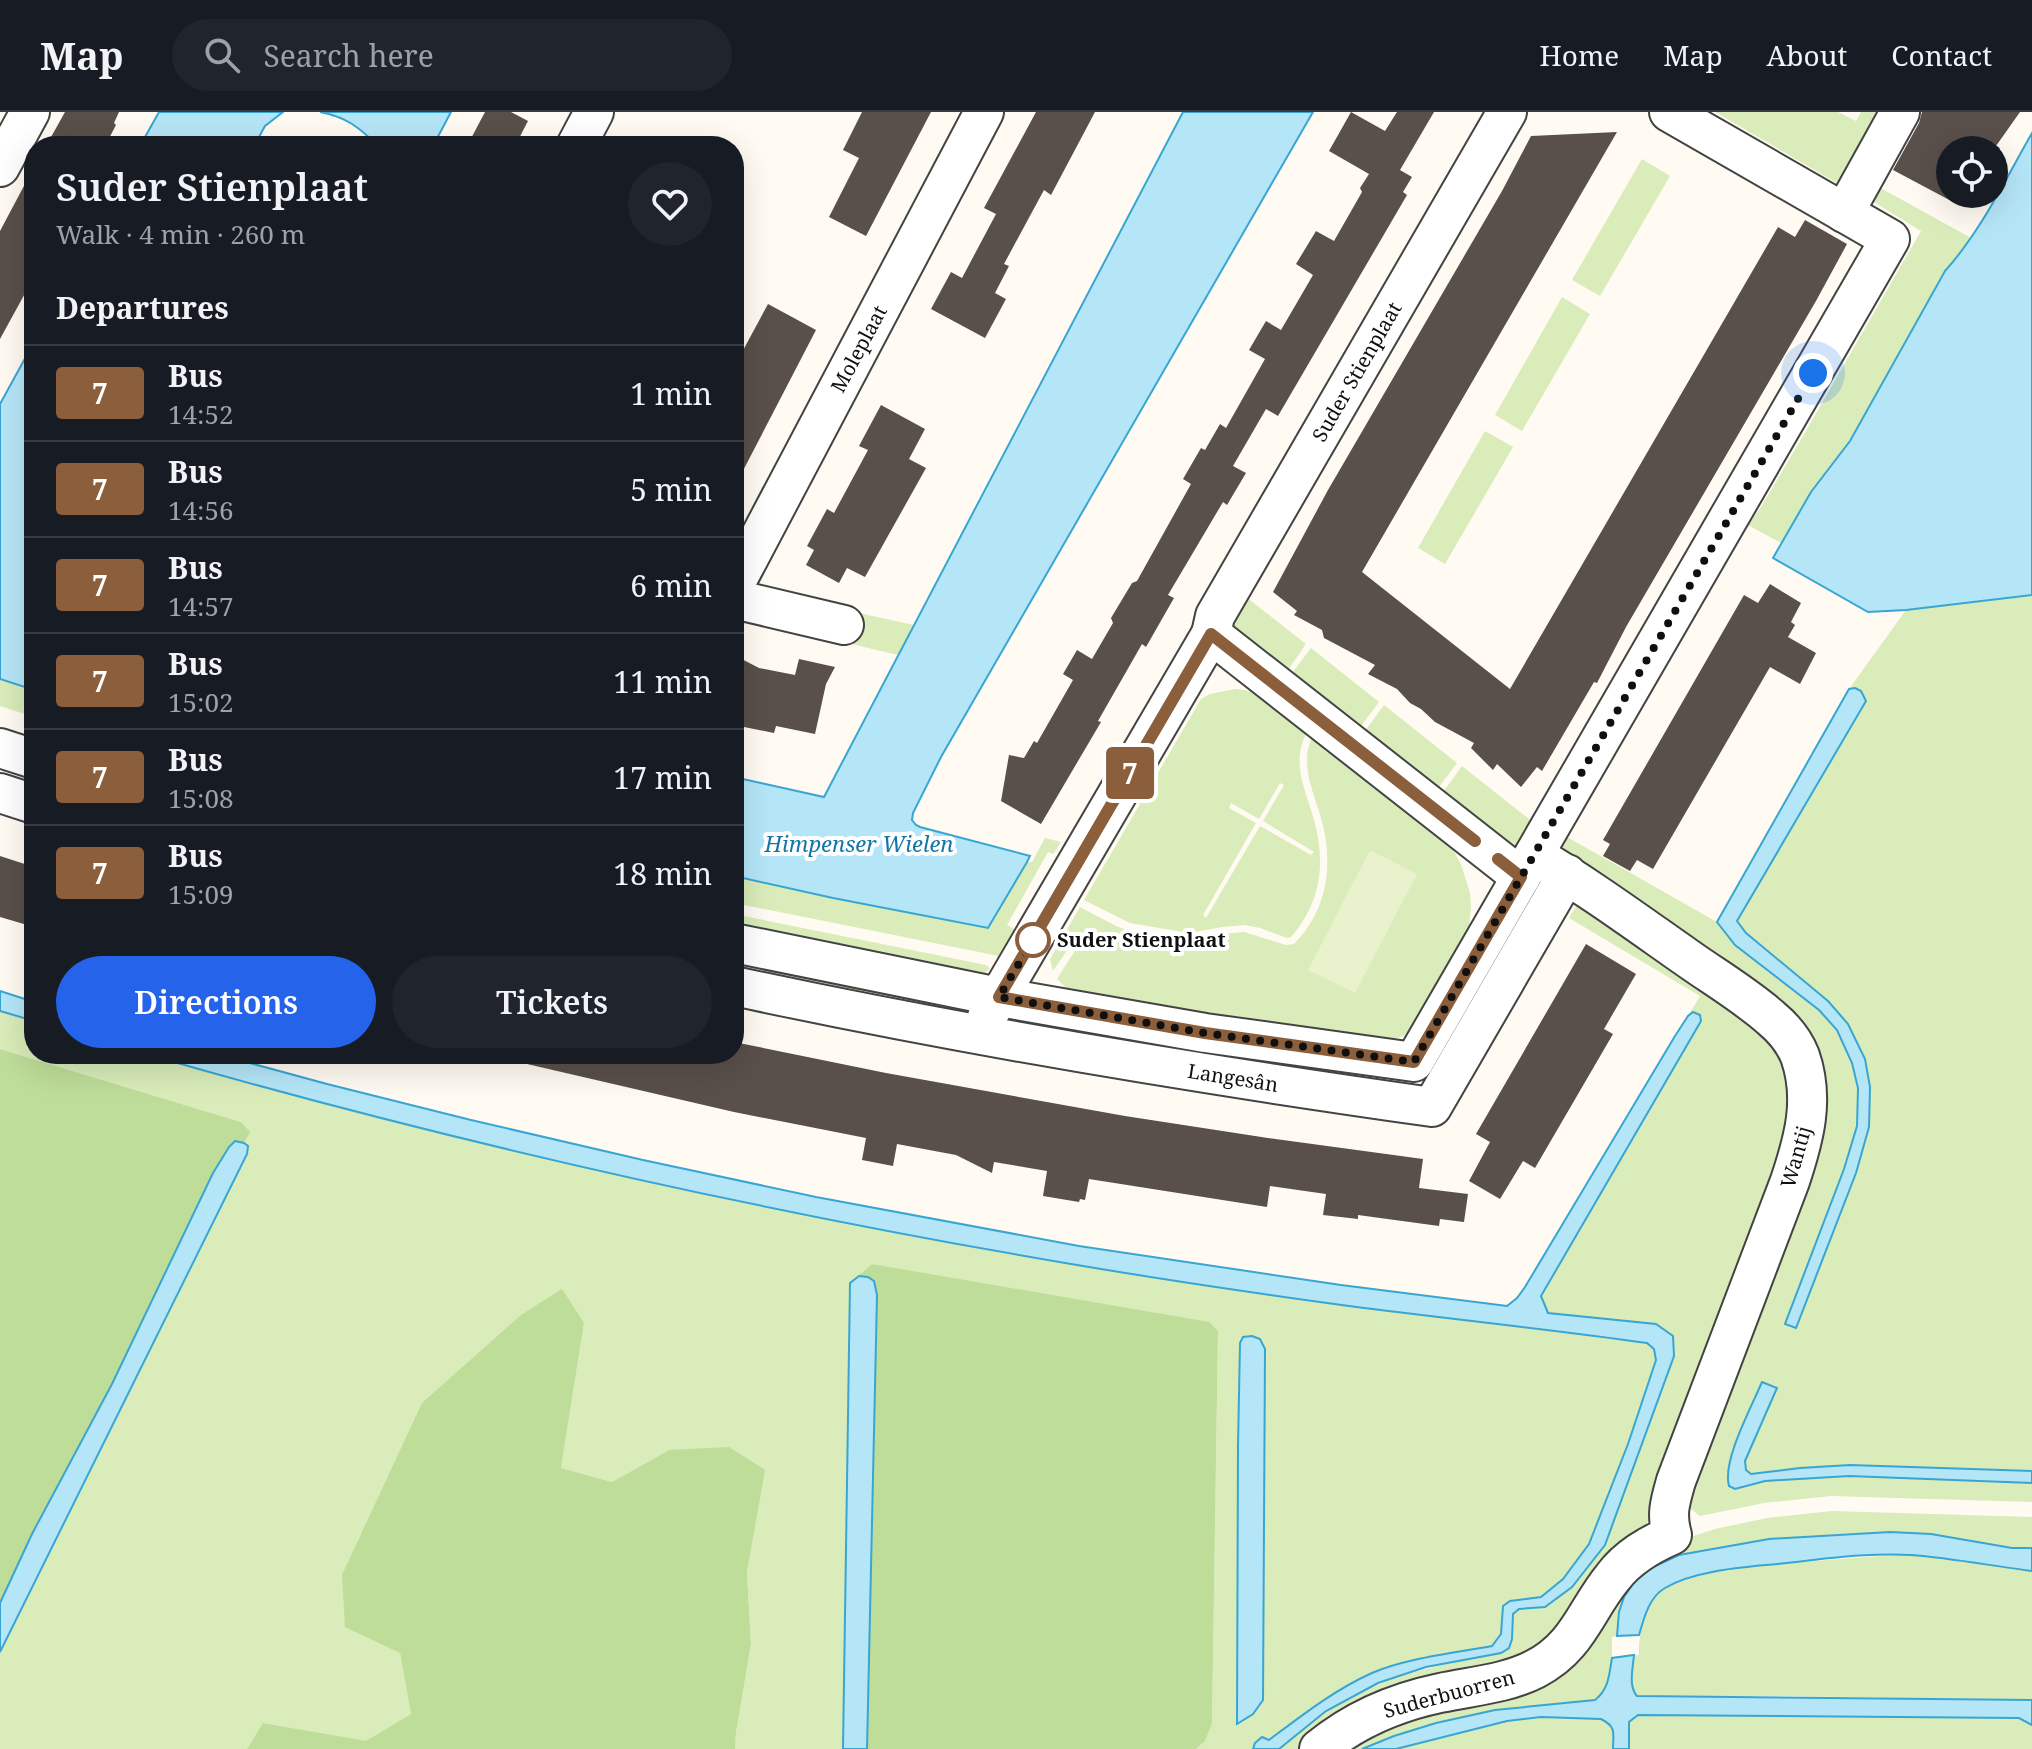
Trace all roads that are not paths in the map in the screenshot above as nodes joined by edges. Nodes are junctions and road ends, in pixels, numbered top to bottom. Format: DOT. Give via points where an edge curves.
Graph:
graph roads {
  1 [pos="30,112"];
  2 [pos="594,112"];
  3 [pos="984,112"];
  4 [pos="1507,112"];
  5 [pos="1669,112"];
  6 [pos="1900,112"];
  7 [pos="581,136"];
  8 [pos="0,167"];
  9 [pos="1844,213"];
  10 [pos="744,567"];
  11 [pos="744,601"];
  12 [pos="844,625"];
  13 [pos="1211,634"];
  14 [pos="0,748"];
  15 [pos="24,756"];
  16 [pos="0,793"];
  17 [pos="24,801"];
  18 [pos="1528,866"];
  19 [pos="1567,874"];
  20 [pos="744,945"];
  21 [pos="744,988"];
  22 [pos="999,997"];
  23 [pos="977,1035"];
  24 [pos="1672,1535"];
  25 [pos="1319,1749"];
  1 -- 8 [label="street"];
  2 -- 7 [label="street"];
  3 -- 10 [label="street, Moleplaat"];
  4 -- 13 [label="street, Suder Stienplaat" via="1215,616"];
  5 -- 9 [label="street"];
  6 -- 9 [label="street"];
  9 -- 18 [label="street" via="1890,239"];
  11 -- 12 [label="street"];
  13 -- 18 [label="street"];
  13 -- 22 [label="street, Suder Stienplaat"];
  14 -- 15 [label="street"];
  16 -- 17 [label="street"];
  18 -- 19 [label="street"];
  18 -- 22 [label="street, Langesân" via="1414,1062"];
  19 -- 23 [label="street, Langesân" via="1432,1107"];
  19 -- 24 [label="street, Wantij" via="1769,1016 1795,1045 1808,1086 1801,1149 1676,1481 1669,1505"];
  20 -- 22 [label="street, Langesân"];
  21 -- 23 [label="street, Langesân"];
  22 -- 23 [label="street, Suder Stienplaat"];
  24 -- 25 [label="street, Suderbuorren" via="1621,1568 1575,1638 1554,1658 1494,1683 1379,1712"];
}
